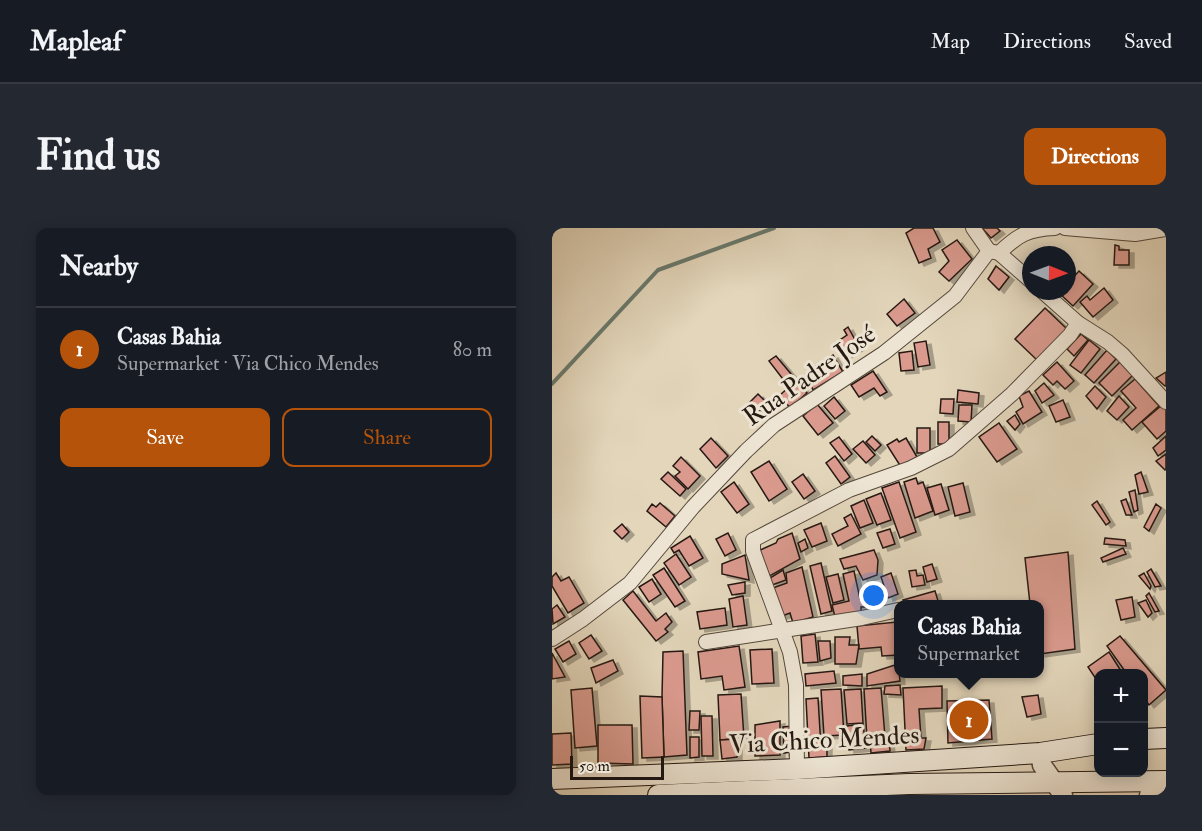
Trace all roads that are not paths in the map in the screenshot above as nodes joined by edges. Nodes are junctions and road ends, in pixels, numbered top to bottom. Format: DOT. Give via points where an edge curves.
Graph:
graph roads {
  1 [pos="973,228"];
  2 [pos="1055,228"];
  3 [pos="1065,228"];
  4 [pos="1166,229"];
  5 [pos="994,252"];
  6 [pos="1022,274"];
  7 [pos="1052,300"];
  8 [pos="1078,323"];
  9 [pos="1166,402"];
  10 [pos="894,611"];
  11 [pos="783,631"];
  12 [pos="552,639"];
  13 [pos="706,642"];
  14 [pos="1166,738"];
  15 [pos="1148,739"];
  16 [pos="1094,745"];
  17 [pos="1040,753"];
  18 [pos="797,769"];
  19 [pos="552,780"];
  20 [pos="1166,781"];
  21 [pos="1058,788"];
  22 [pos="658,795"];
  23 [pos="1149,795"];
  1 -- 5 [label="street"];
  2 -- 5 [label="street, Rua Padre José" via="1021,234"];
  3 -- 4 [label="street" via="1135,234"];
  5 -- 6 [label="street"];
  5 -- 12 [label="street, Rua Padre José" via="955,296 884,353 774,425 693,507 630,582"];
  7 -- 8 [label="street"];
  8 -- 9 [label="street" via="1122,354"];
  8 -- 11 [label="street" via="1012,393 949,449 911,468 849,490 753,540 753,551"];
  10 -- 11 [label="street"];
  11 -- 13 [label="street"];
  11 -- 18 [label="street" via="796,685"];
  14 -- 15 [label="main road"];
  16 -- 17 [label="main road, Via Chico Mendes"];
  17 -- 18 [label="main road, Via Chico Mendes"];
  17 -- 21 [label="street" via="1042,765"];
  18 -- 19 [label="main road, Via Chico Mendes"];
  20 -- 21 [label="main road, Via Chico Mendes"];
  20 -- 23 [label="street"];
  21 -- 22 [label="main road, Via Chico Mendes" via="909,784"];
}
